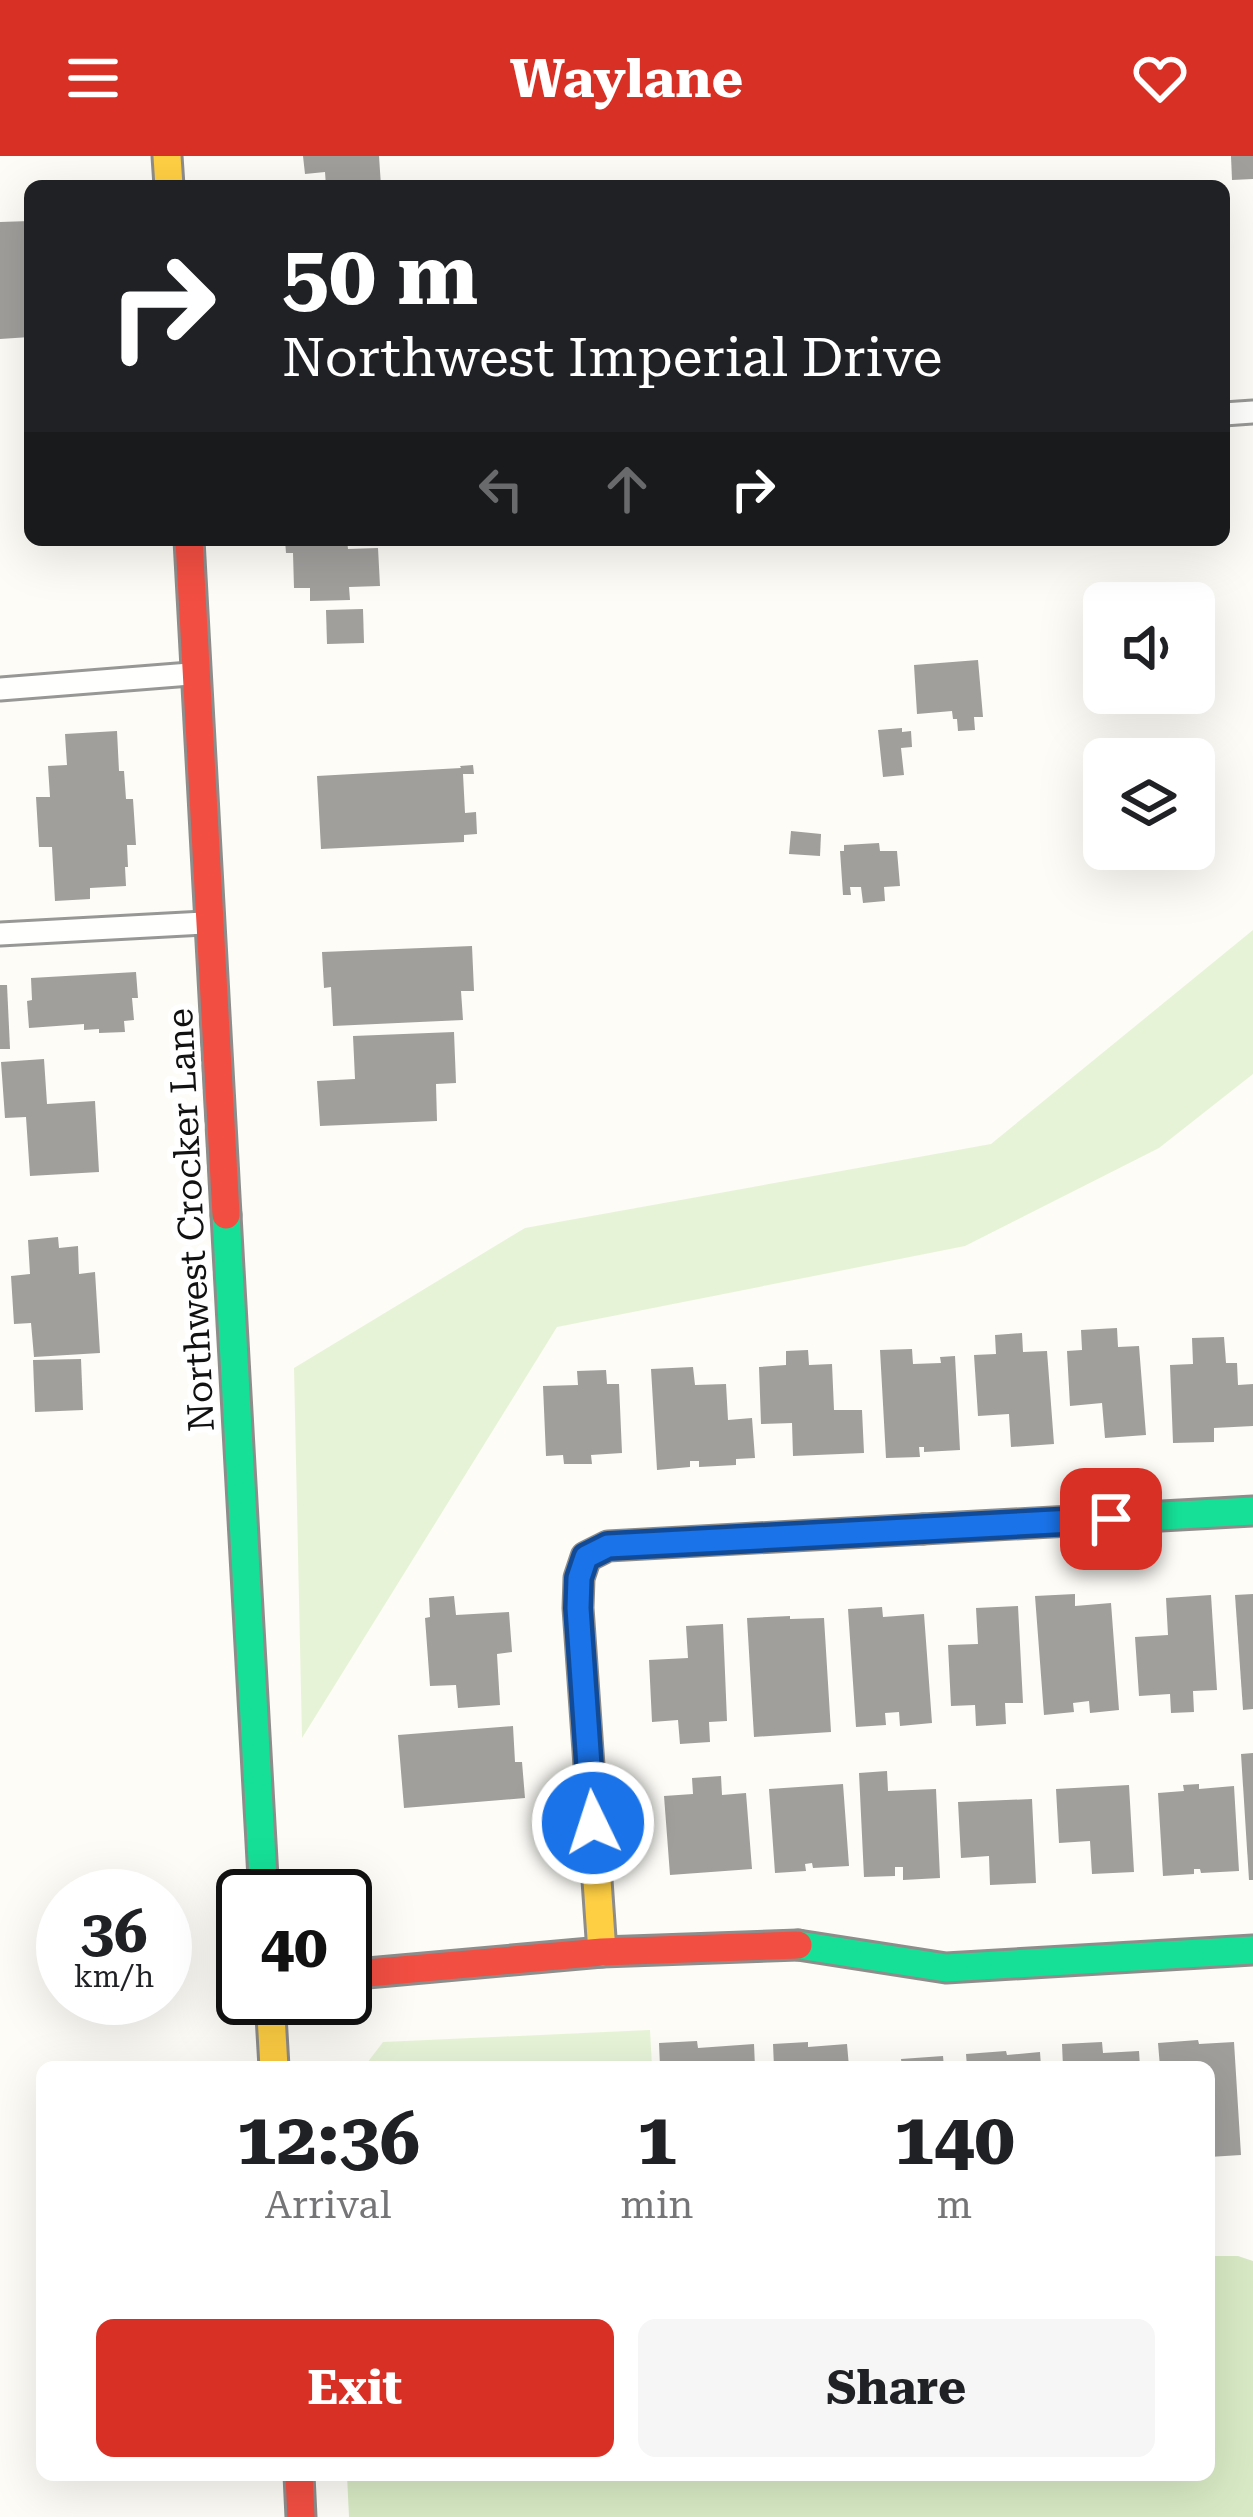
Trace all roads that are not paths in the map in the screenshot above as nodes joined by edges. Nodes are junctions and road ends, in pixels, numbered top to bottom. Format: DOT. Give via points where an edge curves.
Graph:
graph roads {
  1 [pos="189,546"];
  2 [pos="197,673"];
  3 [pos="0,689"];
  4 [pos="211,922"];
  5 [pos="0,934"];
  6 [pos="1253,1511"];
  7 [pos="263,1869"];
  8 [pos="1253,1950"];
  9 [pos="602,1952"];
  10 [pos="372,1973"];
  11 [pos="272,2025"];
  12 [pos="274,2061"];
  13 [pos="299,2481"];
  14 [pos="302,2517"];
  1 -- 2 [label="street, Northwest Crocker Lane"];
  2 -- 3 [label="lane"];
  2 -- 4 [label="street, Northwest Crocker Lane"];
  4 -- 5 [label="lane"];
  4 -- 7 [label="street, Northwest Crocker Lane"];
  6 -- 9 [label="street" via="608,1546 586,1557 578,1608"];
  8 -- 9 [label="street" via="946,1968 795,1946"];
  9 -- 10 [label="street"];
  11 -- 12 [label="street"];
  13 -- 14 [label="street"];
}
